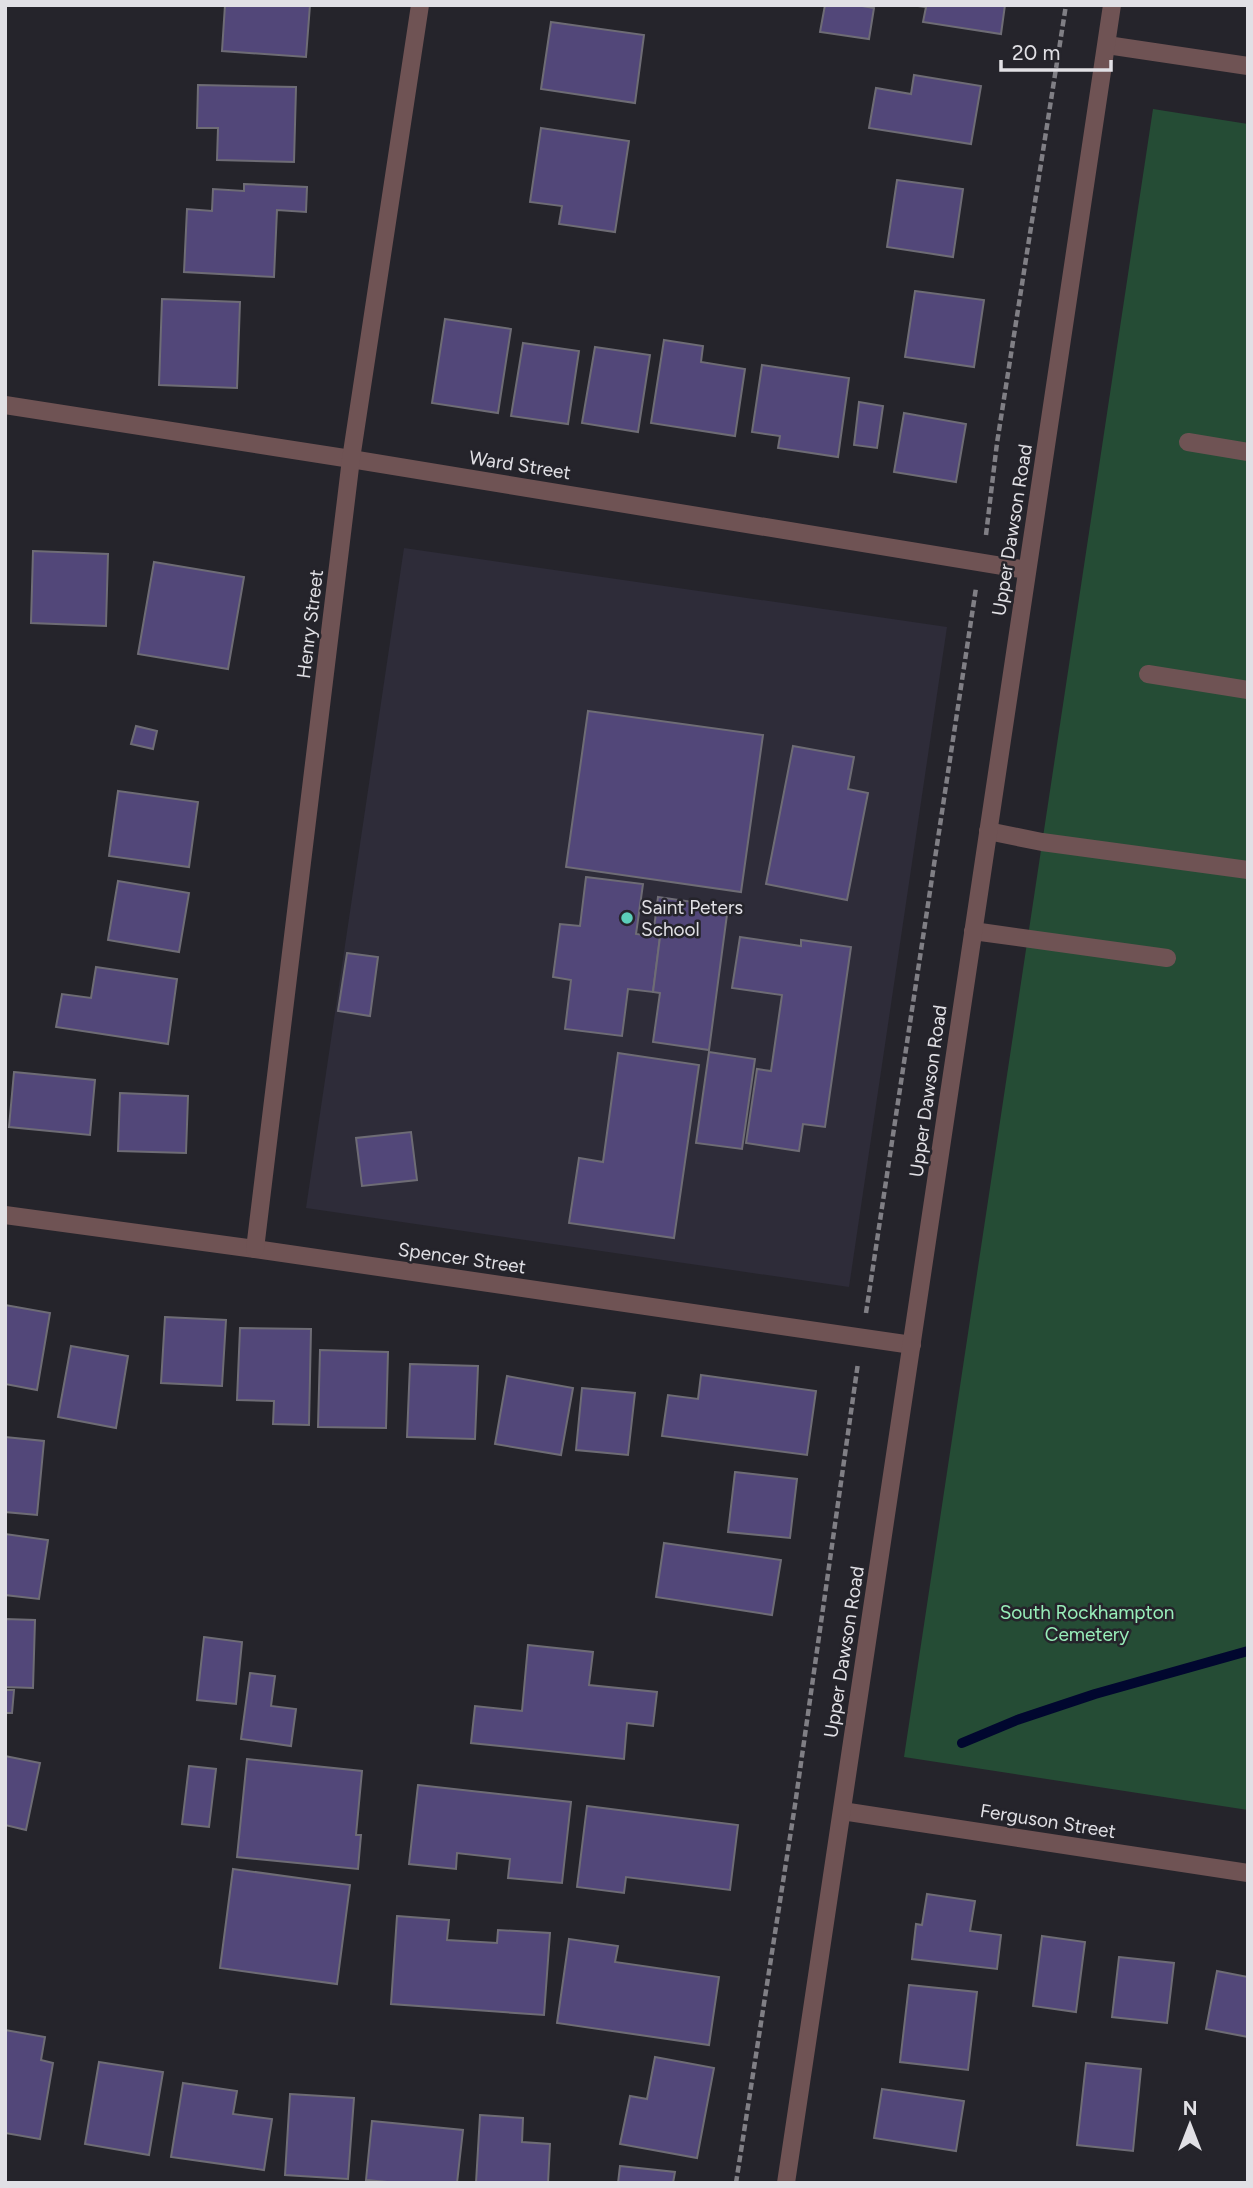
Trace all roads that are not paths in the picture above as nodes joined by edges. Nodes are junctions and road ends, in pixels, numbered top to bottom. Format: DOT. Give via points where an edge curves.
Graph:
graph roads {
  1 [pos="420,5"];
  2 [pos="1112,5"];
  3 [pos="1107,45"];
  4 [pos="1248,66"];
  5 [pos="5,405"];
  6 [pos="1188,442"];
  7 [pos="1248,452"];
  8 [pos="351,459"];
  9 [pos="1027,570"];
  10 [pos="1148,674"];
  11 [pos="1248,690"];
  12 [pos="988,831"];
  13 [pos="1248,870"];
  14 [pos="973,931"];
  15 [pos="1167,958"];
  16 [pos="5,1215"];
  17 [pos="255,1249"];
  18 [pos="912,1345"];
  19 [pos="842,1811"];
  20 [pos="1248,1873"];
  21 [pos="786,2183"];
  1 -- 8 [label="street, Henry Street"];
  2 -- 3 [label="street, Upper Dawson Road"];
  3 -- 4 [label="street"];
  3 -- 9 [label="street, Upper Dawson Road"];
  5 -- 8 [label="street, Ward Street"];
  6 -- 7 [label="street"];
  8 -- 9 [label="street, Ward Street"];
  8 -- 17 [label="street, Henry Street"];
  9 -- 12 [label="street, Upper Dawson Road"];
  10 -- 11 [label="street"];
  12 -- 13 [label="street"];
  12 -- 14 [label="street, Upper Dawson Road"];
  14 -- 15 [label="street"];
  14 -- 18 [label="street, Upper Dawson Road"];
  16 -- 17 [label="street, Spencer Street"];
  17 -- 18 [label="street, Spencer Street"];
  18 -- 19 [label="street, Upper Dawson Road"];
  19 -- 20 [label="street, Ferguson Street"];
  19 -- 21 [label="street, Upper Dawson Road"];
}
